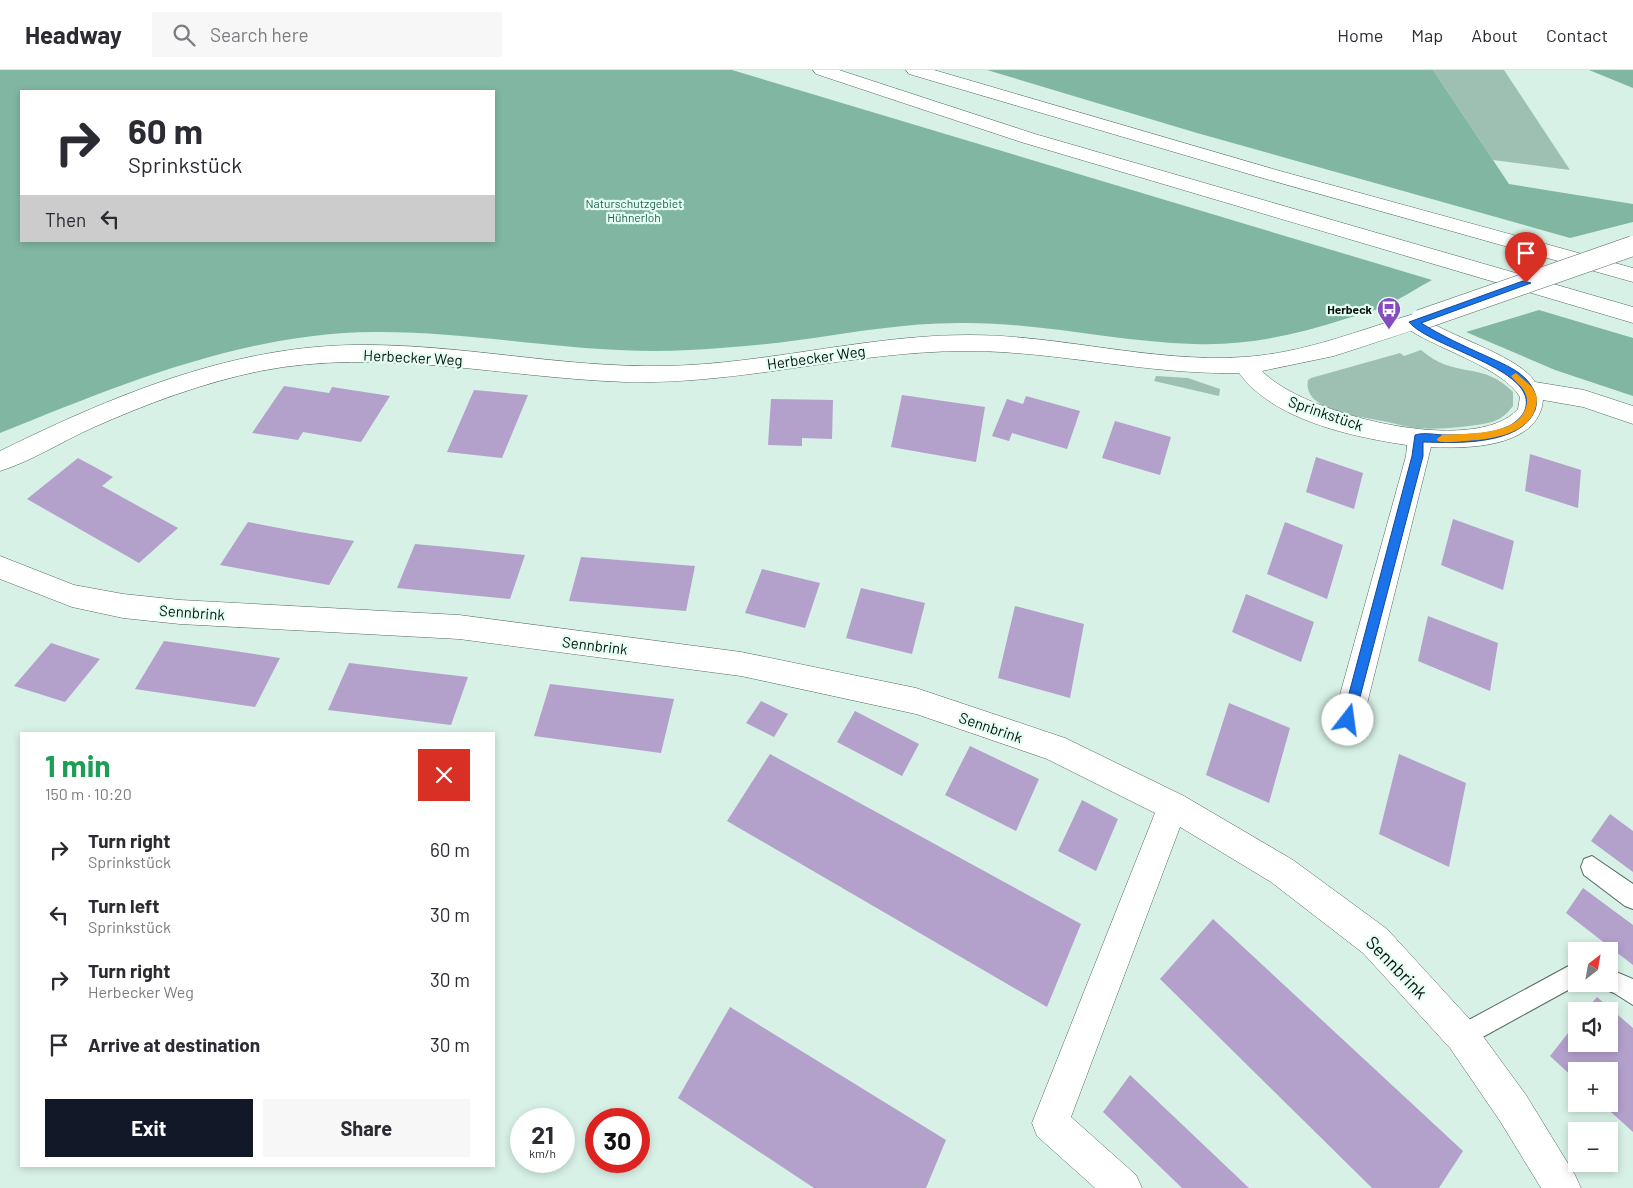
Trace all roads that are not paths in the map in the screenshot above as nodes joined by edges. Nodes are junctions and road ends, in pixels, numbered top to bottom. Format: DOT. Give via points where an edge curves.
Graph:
graph roads {
  1 [pos="822,70"];
  2 [pos="915,70"];
  3 [pos="936,70"];
  4 [pos="1027,102"];
  5 [pos="1633,246"];
  6 [pos="1633,275"];
  7 [pos="1633,315"];
  8 [pos="1417,321"];
  9 [pos="1245,365"];
  10 [pos="1528,389"];
  11 [pos="1633,415"];
  12 [pos="1419,438"];
  13 [pos="0,462"];
  14 [pos="0,567"];
  15 [pos="1348,720"];
  16 [pos="1173,806"];
  17 [pos="1592,868"];
  18 [pos="1633,898"];
  19 [pos="1568,977"];
  20 [pos="1618,982"];
  21 [pos="1633,993"];
  22 [pos="1462,1036"];
  23 [pos="1123,1188"];
  24 [pos="1562,1188"];
  1 -- 7 [label="main road" via="1028,138"];
  2 -- 4 [label="main road"];
  3 -- 4 [label="main road"];
  4 -- 6 [label="main road" via="1274,176"];
  5 -- 8 [label="main road, Herbecker Weg, bridge"];
  8 -- 9 [label="main road, Herbecker Weg" via="1295,359"];
  8 -- 10 [label="main road" via="1435,336 1507,370 1522,380"];
  9 -- 12 [label="main road, Sprinkstück" via="1254,378 1276,396 1309,411"];
  9 -- 13 [label="main road, Herbecker Weg" via="1119,360 1020,345 969,342 887,348 733,369 664,374 624,374 415,355 349,353 283,360 180,384 42,441"];
  10 -- 11 [label="main road" via="1584,399"];
  10 -- 12 [label="main road, Sprinkstück" via="1532,404 1528,416 1514,428 1489,436"];
  12 -- 15 [label="main road" via="1418,456"];
  14 -- 16 [label="main road, Sennbrink" via="72,596 123,606 459,627 741,664 926,704 1055,748"];
  16 -- 22 [label="main road, Sennbrink" via="1282,871 1375,941"];
  16 -- 23 [label="main road" via="1050,1123"];
  17 -- 18 [label="lane"];
  19 -- 22 [label="lane"];
  20 -- 21 [label="lane"];
  22 -- 24 [label="main road, Sennbrink" via="1513,1108"];
}
